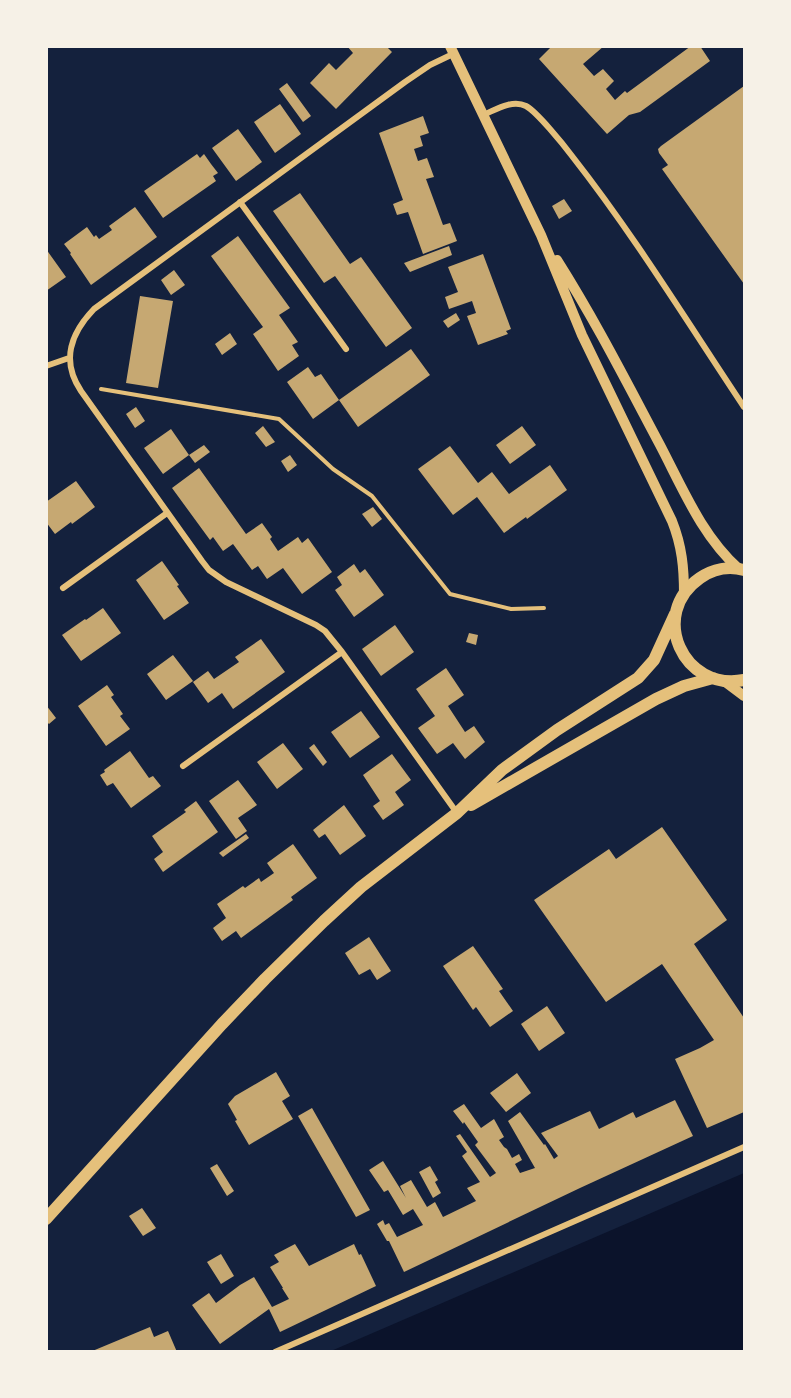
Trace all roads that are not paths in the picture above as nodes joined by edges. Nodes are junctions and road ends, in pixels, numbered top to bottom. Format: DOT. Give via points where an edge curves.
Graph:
graph roads {
  1 [pos="451,50"];
  2 [pos="483,115"];
  3 [pos="240,202"];
  4 [pos="541,235"];
  5 [pos="346,349"];
  6 [pos="69,358"];
  7 [pos="46,366"];
  8 [pos="744,407"];
  9 [pos="168,513"];
  10 [pos="742,569"];
  11 [pos="63,588"];
  12 [pos="684,594"];
  13 [pos="675,614"];
  14 [pos="342,652"];
  15 [pos="719,680"];
  16 [pos="744,680"];
  17 [pos="744,696"];
  18 [pos="183,766"];
  19 [pos="456,813"];
  20 [pos="744,1147"];
  21 [pos="46,1219"];
  22 [pos="275,1352"];
  1 -- 2 [label="street"];
  1 -- 3 [label="street"];
  2 -- 4 [label="street"];
  2 -- 8 [label="street" via="518,104 528,107 550,130 597,187"];
  3 -- 5 [label="street"];
  3 -- 6 [label="street" via="94,309 78,329"];
  4 -- 10 [label="street" via="704,527 722,553"];
  4 -- 12 [label="street" via="582,335 675,529 684,564"];
  6 -- 7 [label="street"];
  6 -- 9 [label="street" via="76,385"];
  9 -- 11 [label="street"];
  9 -- 14 [label="street" via="202,561 218,576 316,625"];
  10 -- 12 [label="main road" via="706,574"];
  12 -- 13 [label="main road"];
  13 -- 15 [label="main road" via="676,640 684,655 695,668"];
  13 -- 19 [label="main road" via="659,651 644,672 526,752"];
  14 -- 18 [label="street"];
  14 -- 19 [label="street"];
  15 -- 16 [label="main road"];
  15 -- 17 [label="street"];
  15 -- 19 [label="main road" via="684,686 656,699"];
  19 -- 21 [label="main road" via="362,887 289,954"];
  20 -- 22 [label="street"];
}
